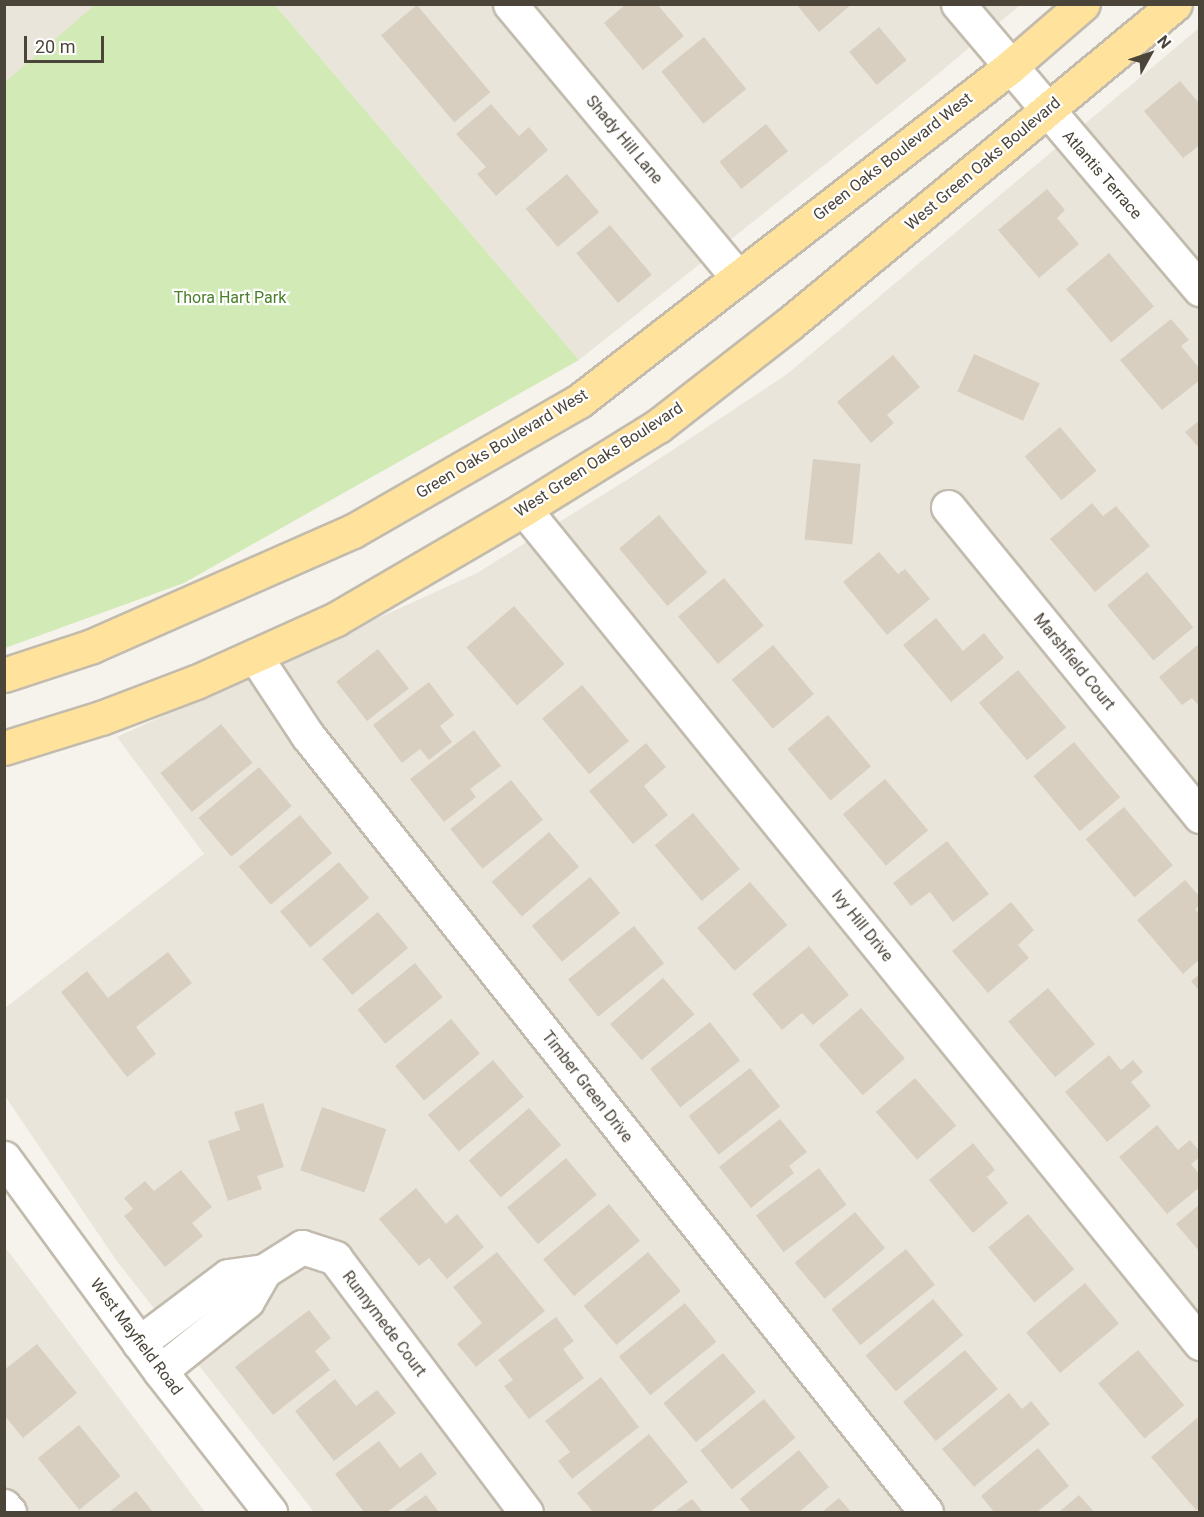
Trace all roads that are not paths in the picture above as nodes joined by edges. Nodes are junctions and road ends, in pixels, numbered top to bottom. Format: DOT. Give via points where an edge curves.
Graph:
graph roads {
  1 [pos="510,4"];
  2 [pos="958,4"];
  3 [pos="1083,4"];
  4 [pos="1175,4"];
  5 [pos="1010,67"];
  6 [pos="1047,111"];
  7 [pos="737,276"];
  8 [pos="1200,289"];
  9 [pos="948,507"];
  10 [pos="524,509"];
  11 [pos="255,656"];
  12 [pos="4,675"];
  13 [pos="4,748"];
  14 [pos="1200,816"];
  15 [pos="4,1158"];
  16 [pos="264,1271"];
  17 [pos="139,1343"];
  18 [pos="1200,1343"];
  19 [pos="160,1371"];
  20 [pos="4,1506"];
  21 [pos="9,1512"];
  22 [pos="270,1512"];
  23 [pos="526,1512"];
  24 [pos="926,1512"];
  1 -- 7 [label="street, Shady Hill Lane"];
  2 -- 5 [label="street, Atlantis Terrace"];
  3 -- 5 [label="main road, Green Oaks Boulevard West"];
  4 -- 6 [label="main road, West Green Oaks Boulevard"];
  5 -- 6 [label="street, Atlantis Terrace"];
  5 -- 7 [label="main road, Green Oaks Boulevard West"];
  6 -- 8 [label="street, Atlantis Terrace"];
  6 -- 10 [label="main road, West Green Oaks Boulevard" via="781,331 658,426"];
  7 -- 12 [label="main road, Green Oaks Boulevard West" via="579,401 353,531 102,642"];
  9 -- 14 [label="street, Marshfield Court"];
  10 -- 11 [label="main road, West Green Oaks Boulevard" via="336,619"];
  10 -- 18 [label="street, Ivy Hill Drive"];
  11 -- 13 [label="main road, West Green Oaks Boulevard" via="101,718"];
  11 -- 24 [label="street, Timber Green Drive" via="308,736"];
  15 -- 17 [label="street, West Mayfield Road"];
  16 -- 17 [label="street" via="228,1276"];
  16 -- 19 [label="street, Runnymede Court" via="247,1301"];
  16 -- 23 [label="street, Runnymede Court" via="302,1247 335,1258"];
  17 -- 19 [label="street, West Mayfield Road"];
  19 -- 22 [label="street, West Mayfield Road"];
  20 -- 21 [label="street"];
}
